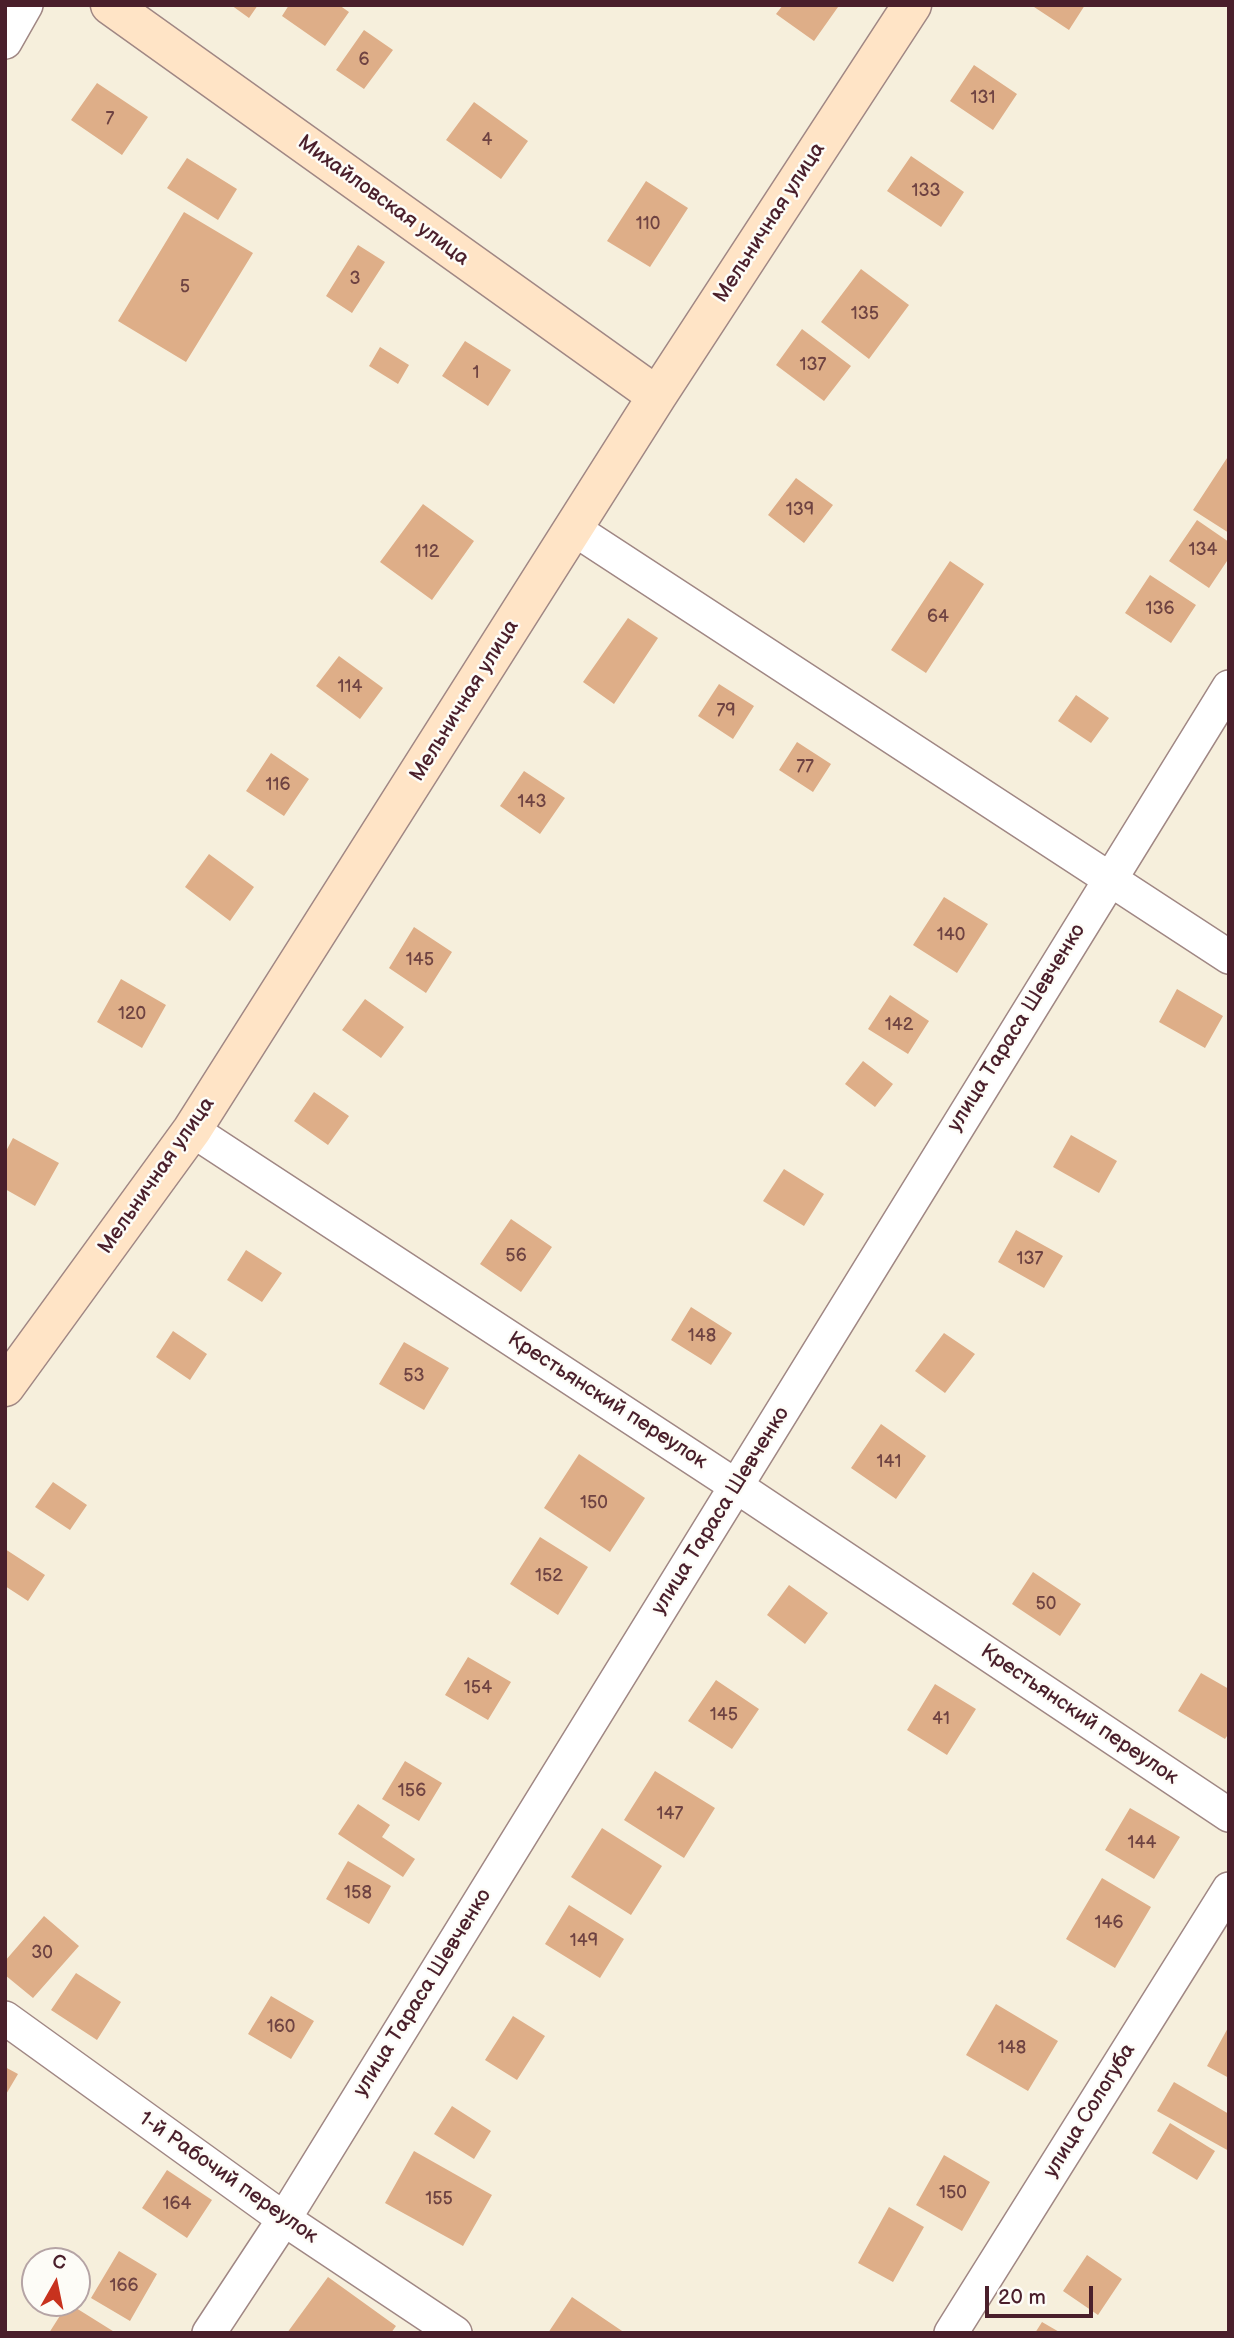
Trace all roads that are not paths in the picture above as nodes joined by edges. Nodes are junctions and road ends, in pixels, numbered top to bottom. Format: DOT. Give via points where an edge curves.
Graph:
graph roads {
  1 [pos="26,5"];
  2 [pos="110,5"];
  3 [pos="912,5"];
  4 [pos="5,42"];
  5 [pos="657,396"];
  6 [pos="574,529"];
  7 [pos="1229,687"];
  8 [pos="1108,880"];
  9 [pos="1229,957"];
  10 [pos="192,1130"];
  11 [pos="5,1387"];
  12 [pos="736,1486"];
  13 [pos="1229,1815"];
  14 [pos="1229,1889"];
  15 [pos="5,2018"];
  16 [pos="284,2219"];
  17 [pos="209,2333"];
  18 [pos="455,2333"];
  19 [pos="951,2333"];
  1 -- 4 [label="street"];
  2 -- 5 [label="main road, Михайловская улица"];
  3 -- 5 [label="main road, Мельничная улица"];
  5 -- 6 [label="main road, Мельничная улица"];
  6 -- 8 [label="street"];
  6 -- 10 [label="main road, Мельничная улица"];
  7 -- 8 [label="street, улица Тараса Шевченко"];
  8 -- 9 [label="street"];
  8 -- 12 [label="street, улица Тараса Шевченко"];
  10 -- 11 [label="main road, Мельничная улица"];
  10 -- 12 [label="street, Крестьянский переулок"];
  12 -- 13 [label="street, Крестьянский переулок"];
  12 -- 16 [label="street, улица Тараса Шевченко"];
  14 -- 19 [label="street, улица Сологуба"];
  15 -- 16 [label="street, 1-й Рабочий переулок"];
  16 -- 17 [label="street, улица Тараса Шевченко"];
  16 -- 18 [label="street, 1-й Рабочий переулок"];
}
